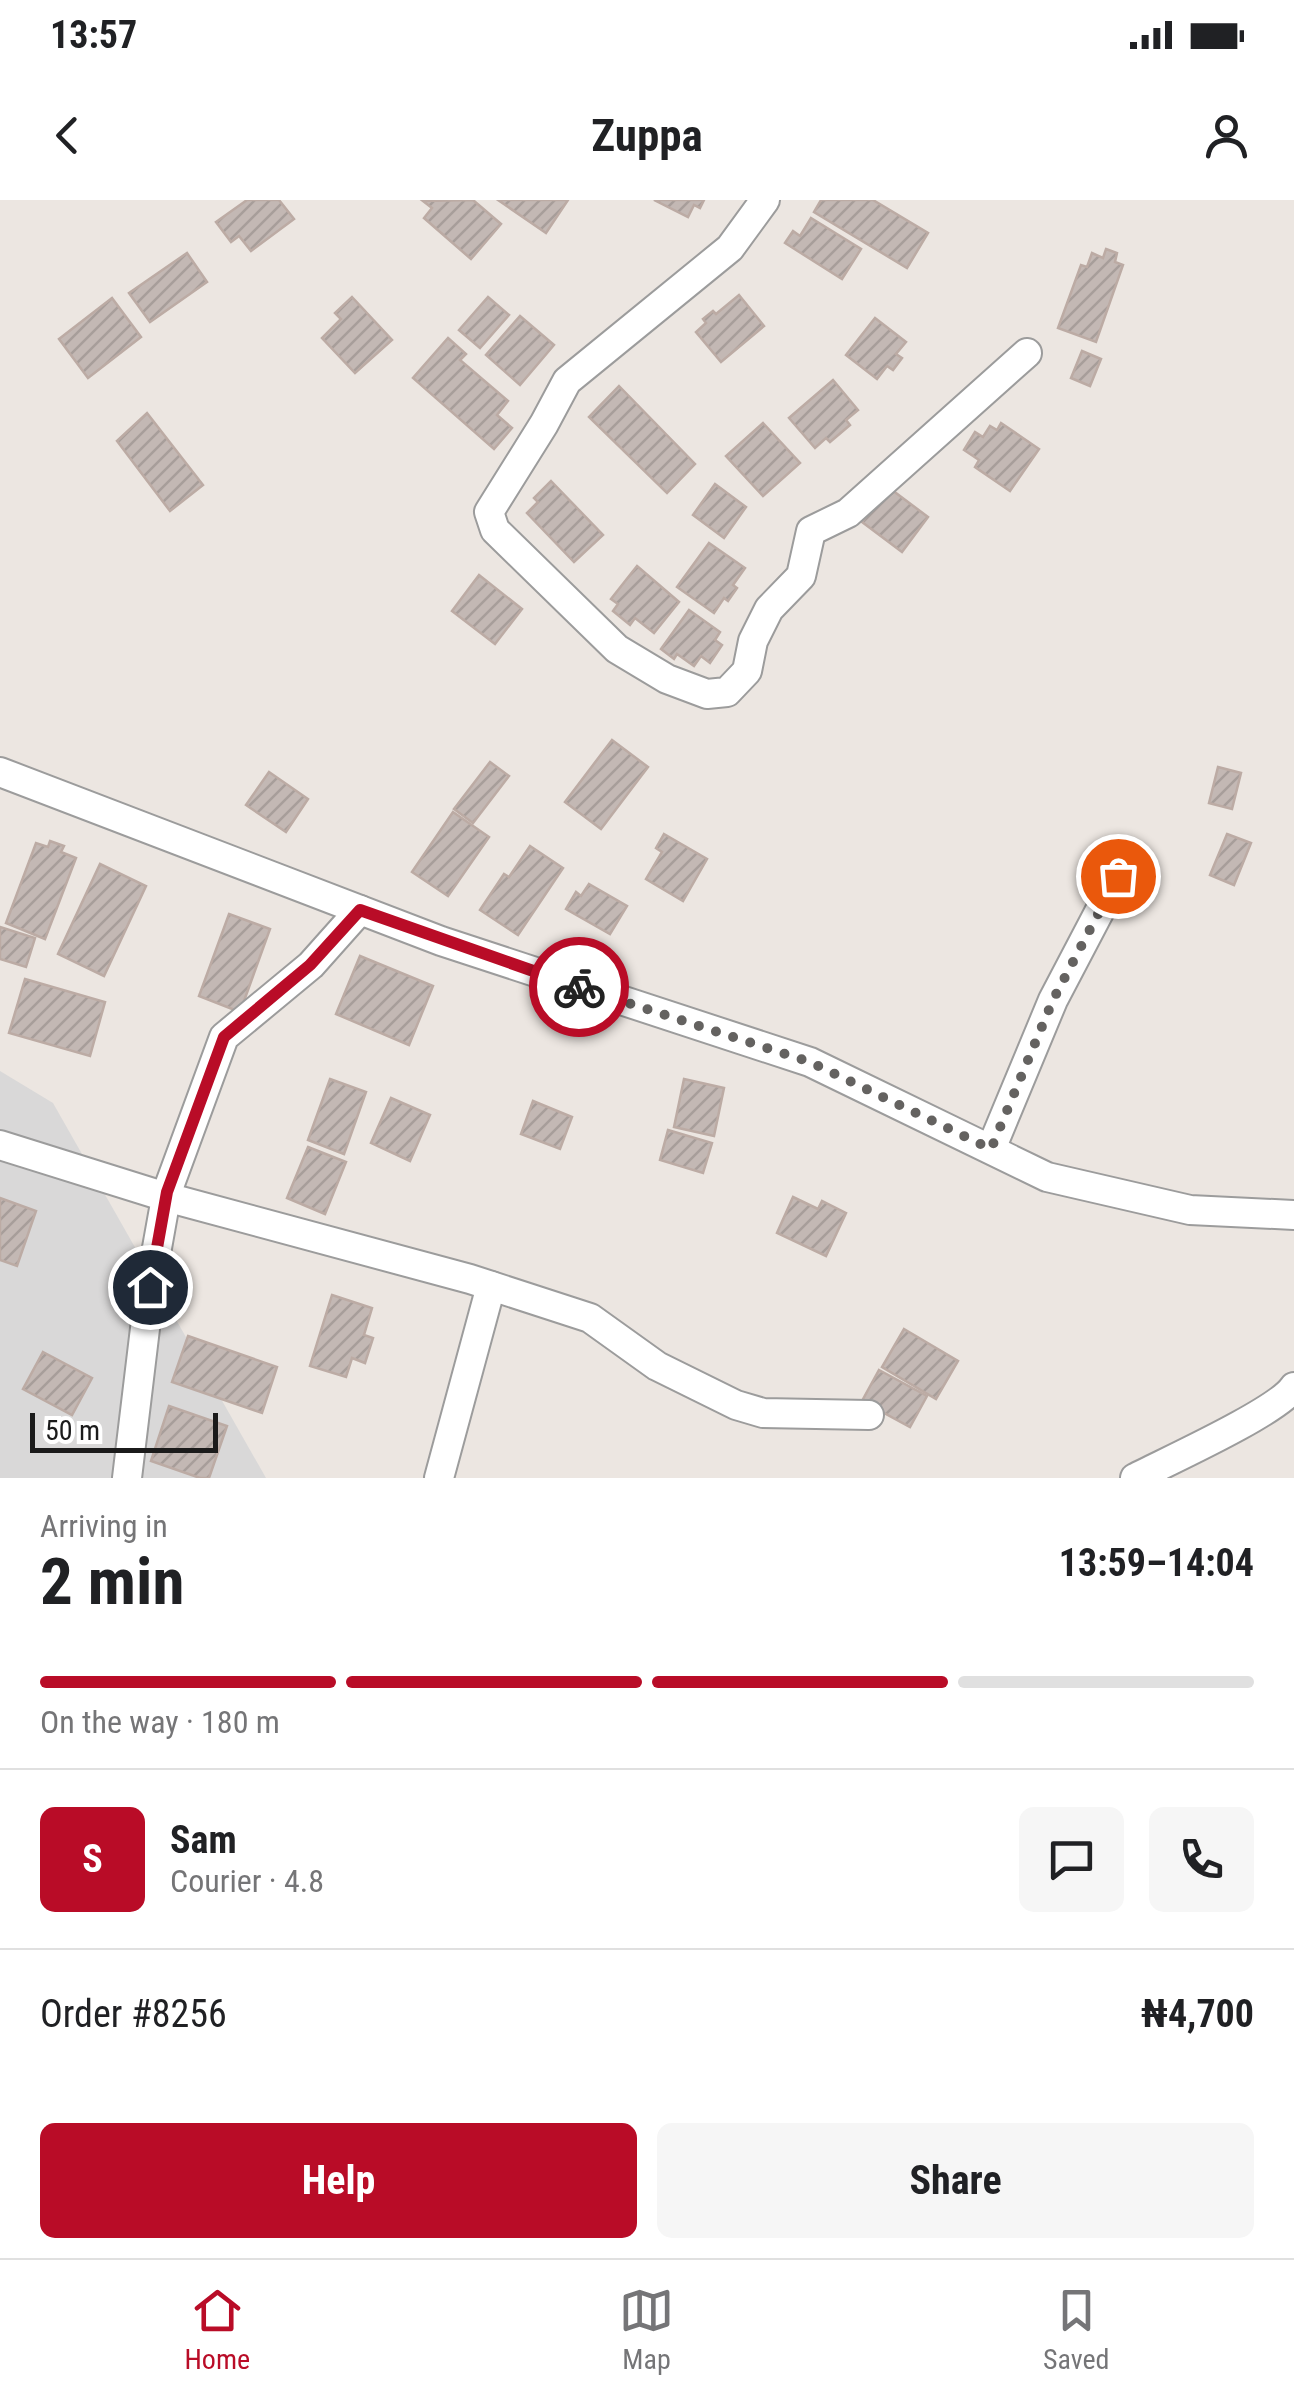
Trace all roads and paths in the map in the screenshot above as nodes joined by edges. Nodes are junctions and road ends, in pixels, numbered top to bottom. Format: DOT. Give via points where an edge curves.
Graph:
graph roads {
  1 [pos="765,200"];
  2 [pos="1027,353"];
  3 [pos="0,772"];
  4 [pos="1118,876"];
  5 [pos="360,910"];
  6 [pos="0,1145"];
  7 [pos="991,1149"];
  8 [pos="166,1196"];
  9 [pos="1294,1215"];
  10 [pos="491,1286"];
  11 [pos="1294,1386"];
  12 [pos="868,1415"];
  13 [pos="127,1478"];
  14 [pos="439,1478"];
  15 [pos="1135,1478"];
  1 -- 2 [label="street" via="730,248 566,381 489,512 494,530 617,649 667,679 707,694 727,692 746,672 769,609 801,576 811,531 848,514"];
  3 -- 5 [label="street"];
  4 -- 7 [label="street" via="1053,1000"];
  5 -- 7 [label="street" via="810,1062"];
  5 -- 8 [label="street" via="310,965 224,1037"];
  6 -- 8 [label="street"];
  7 -- 9 [label="street" via="1047,1177 1190,1210"];
  8 -- 10 [label="street"];
  8 -- 13 [label="street"];
  10 -- 12 [label="street" via="590,1318 657,1366 736,1405 763,1413"];
  10 -- 14 [label="street"];
  11 -- 15 [label="street" via="1256,1414"];
}
